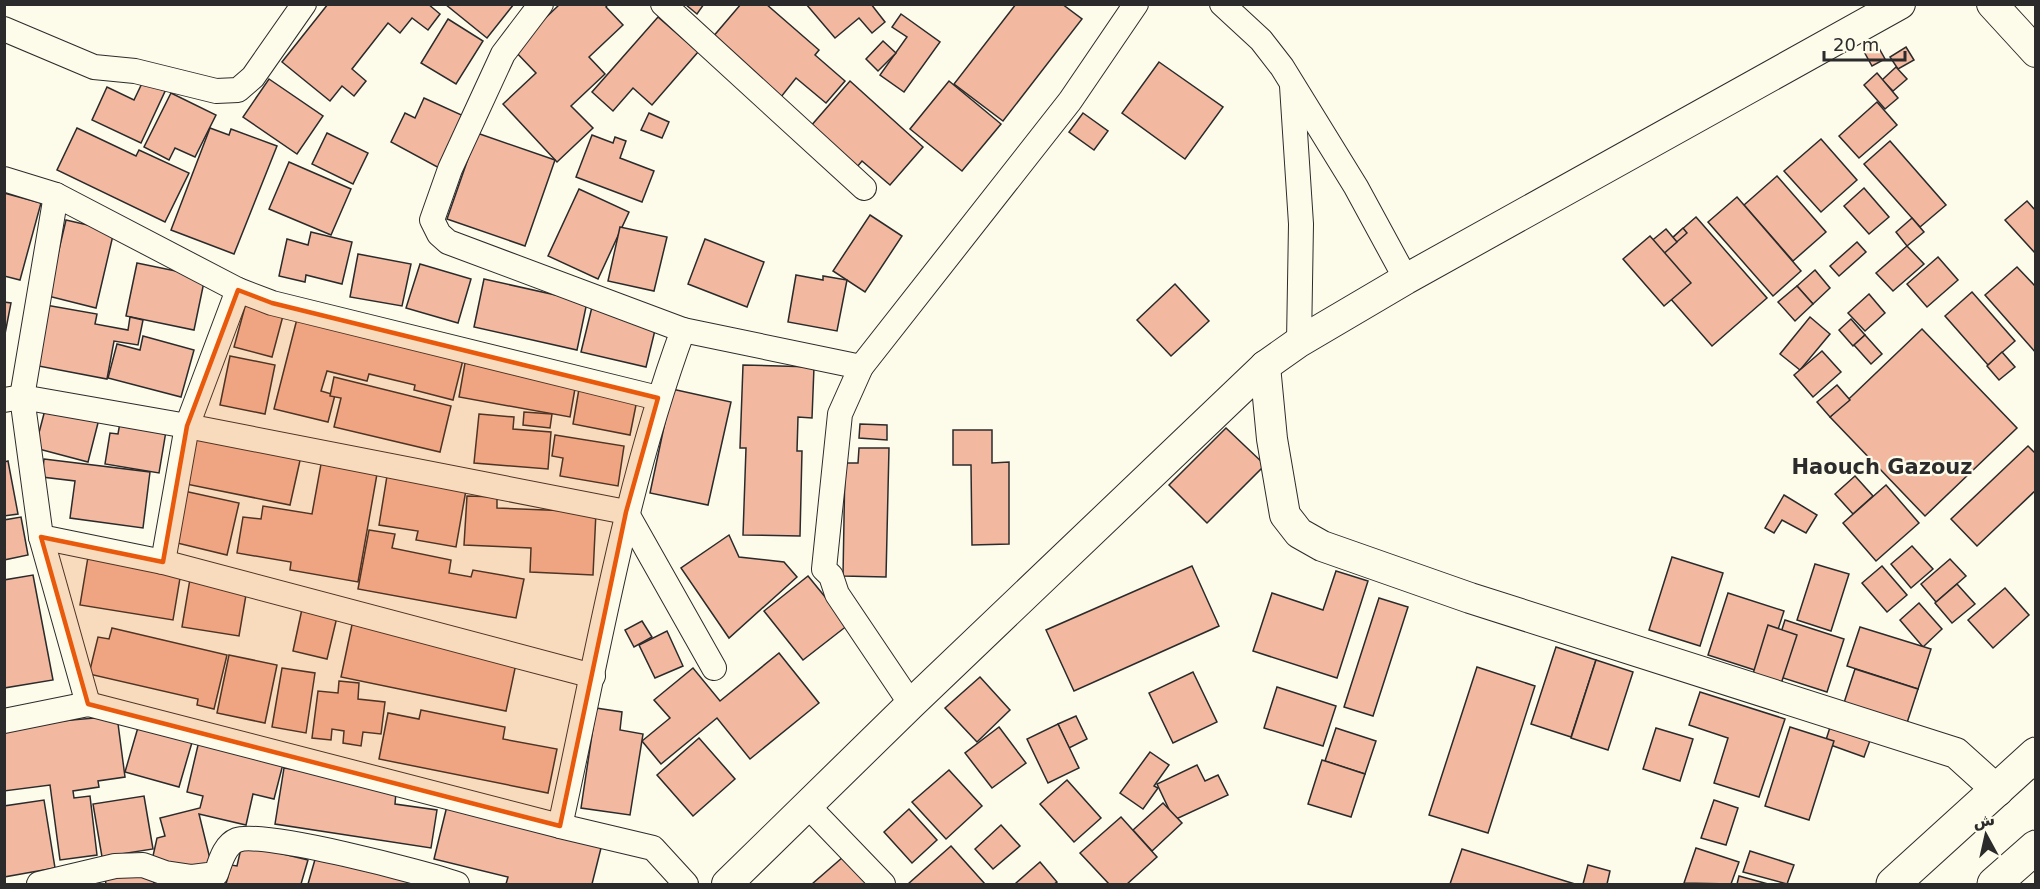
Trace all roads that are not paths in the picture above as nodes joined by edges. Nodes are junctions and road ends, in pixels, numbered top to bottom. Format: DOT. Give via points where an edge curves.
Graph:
graph roads {
  1 [pos="304,4"];
  2 [pos="541,4"];
  3 [pos="663,4"];
  4 [pos="1136,4"];
  5 [pos="1222,4"];
  6 [pos="1900,4"];
  7 [pos="1992,4"];
  8 [pos="4,29"];
  9 [pos="2036,52"];
  10 [pos="1292,83"];
  11 [pos="4,179"];
  12 [pos="864,188"];
  13 [pos="56,195"];
  14 [pos="1406,279"];
  15 [pos="238,290"];
  16 [pos="683,330"];
  17 [pos="1299,342"];
  18 [pos="1265,366"];
  19 [pos="861,367"];
  20 [pos="13,398"];
  21 [pos="658,398"];
  22 [pos="187,426"];
  23 [pos="626,512"];
  24 [pos="40,537"];
  25 [pos="163,562"];
  26 [pos="714,668"];
  27 [pos="593,676"];
  28 [pos="88,704"];
  29 [pos="911,704"];
  30 [pos="4,721"];
  31 [pos="2036,754"];
  32 [pos="1998,791"];
  33 [pos="808,806"];
  34 [pos="560,826"];
  35 [pos="2036,847"];
  36 [pos="39,885"];
  37 [pos="458,885"];
  38 [pos="686,885"];
  39 [pos="727,885"];
  40 [pos="883,885"];
  41 [pos="1893,885"];
  42 [pos="1994,885"];
  1 -- 8 [label="street" via="253,77 238,90 216,91 135,71 94,67"];
  2 -- 16 [label="street" via="503,54 450,169 432,219 448,242"];
  3 -- 12 [label="street"];
  4 -- 19 [label="street" via="1070,101"];
  5 -- 10 [label="street" via="1261,40"];
  6 -- 14 [label="street"];
  7 -- 9 [label="street"];
  10 -- 14 [label="street" via="1356,187"];
  10 -- 17 [label="street" via="1301,224"];
  11 -- 13 [label="street"];
  13 -- 15 [label="street"];
  13 -- 20 [label="street"];
  14 -- 17 [label="street"];
  15 -- 21 [label="street" via="272,303"];
  15 -- 22 [label="street"];
  16 -- 19 [label="street"];
  16 -- 21 [label="street"];
  17 -- 18 [label="street"];
  18 -- 29 [label="street"];
  18 -- 32 [label="street" via="1285,515 1299,533 1322,546 1470,598 1956,753"];
  19 -- 29 [label="street" via="840,414 824,568 837,594"];
  20 -- 22 [label="street"];
  20 -- 24 [label="street"];
  21 -- 23 [label="street"];
  22 -- 23 [label="street"];
  22 -- 25 [label="street"];
  23 -- 26 [label="street"];
  23 -- 27 [label="street"];
  24 -- 25 [label="street"];
  24 -- 28 [label="street"];
  25 -- 27 [label="street"];
  27 -- 34 [label="street"];
  28 -- 30 [label="street"];
  28 -- 34 [label="street"];
  29 -- 33 [label="street"];
  31 -- 32 [label="highway"];
  32 -- 41 [label="highway"];
  33 -- 39 [label="street"];
  33 -- 40 [label="street"];
  34 -- 38 [label="street" via="652,848"];
  35 -- 42 [label="highway"];
  36 -- 37 [label="street" via="115,866 143,865 165,873 204,877 216,874 227,848 237,840 250,839 310,847"];
}
